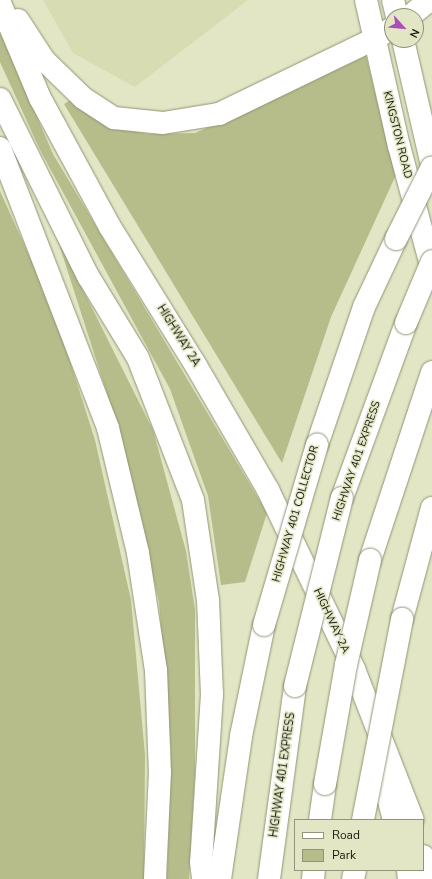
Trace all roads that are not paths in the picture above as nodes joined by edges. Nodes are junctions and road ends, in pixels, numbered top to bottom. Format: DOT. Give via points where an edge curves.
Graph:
graph roads {
  1 [pos="7,0"];
  2 [pos="366,0"];
  3 [pos="430,0"];
  4 [pos="0,3"];
  5 [pos="420,8"];
  6 [pos="383,33"];
  7 [pos="405,48"];
  8 [pos="0,99"];
  9 [pos="0,148"];
  10 [pos="432,167"];
  11 [pos="432,262"];
  12 [pos="432,269"];
  13 [pos="431,375"];
  14 [pos="432,508"];
  15 [pos="354,669"];
  16 [pos="320,819"];
  17 [pos="363,819"];
  18 [pos="394,819"];
  19 [pos="413,819"];
  20 [pos="424,860"];
  21 [pos="155,879"];
  22 [pos="203,879"];
  23 [pos="220,879"];
  24 [pos="269,879"];
  25 [pos="429,879"];
  1 -- 6 [label="main road" via="44,60 83,98 114,118 163,123 219,114"];
  2 -- 6 [label="main road, KINGSTON ROAD"];
  3 -- 5 [label="main road"];
  4 -- 15 [label="main road, HIGHWAY 2A" via="40,98 110,227 195,364 268,490"];
  6 -- 12 [label="main road, KINGSTON ROAD"];
  7 -- 10 [label="main road"];
  8 -- 22 [label="main road" via="88,276 138,358 193,500 208,600 212,694 201,862"];
  9 -- 21 [label="main road" via="108,428 138,553 156,670 160,772"];
  10 -- 23 [label="main road, HIGHWAY 401 COLLECTOR, bridge" via="364,307 317,445 264,625 241,736"];
  11 -- 24 [label="main road, HIGHWAY 401 EXPRESS, bridge" via="406,323 342,498 296,686"];
  13 -- 16 [label="main road, bridge" via="370,560 346,666"];
  14 -- 17 [label="main road, bridge" via="402,619"];
  15 -- 18 [label="main road"];
  15 -- 19 [label="main road"];
  20 -- 25 [label="main road"];
}
